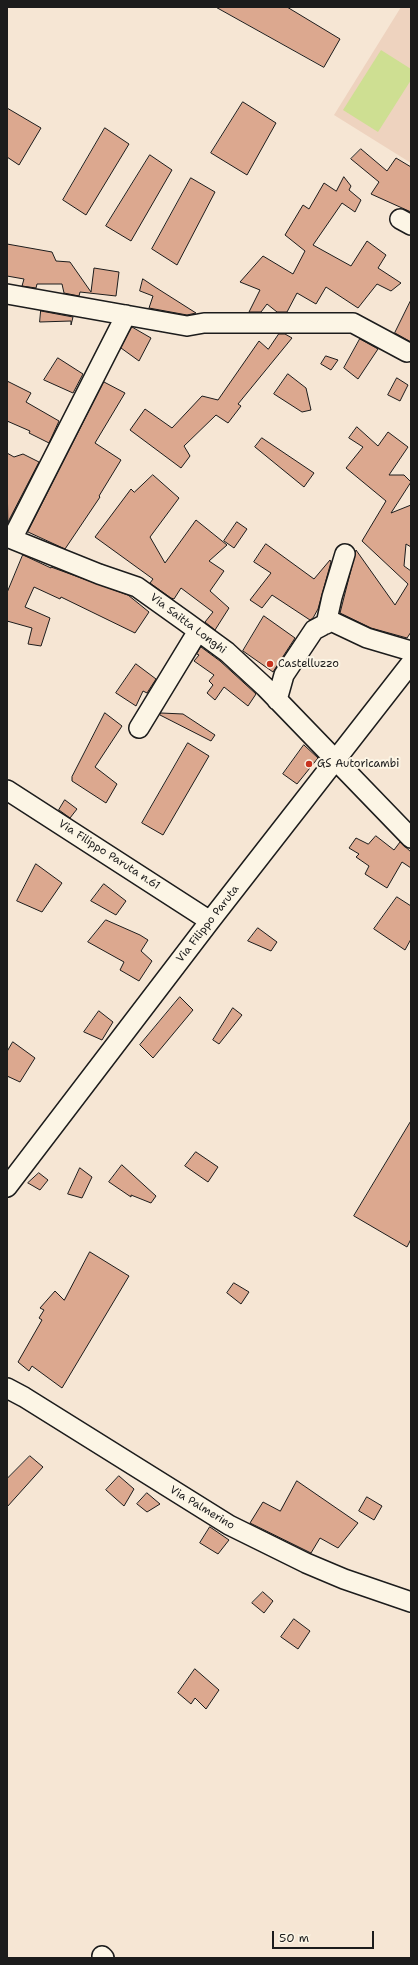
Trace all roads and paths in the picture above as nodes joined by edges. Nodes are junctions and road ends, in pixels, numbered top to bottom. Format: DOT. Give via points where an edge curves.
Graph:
graph roads {
  1 [pos="7,294"];
  2 [pos="126,315"];
  3 [pos="407,352"];
  4 [pos="10,538"];
  5 [pos="345,554"];
  6 [pos="326,624"];
  7 [pos="198,631"];
  8 [pos="411,651"];
  9 [pos="411,663"];
  10 [pos="277,700"];
  11 [pos="139,728"];
  12 [pos="336,760"];
  13 [pos="7,790"];
  14 [pos="411,838"];
  15 [pos="210,921"];
  16 [pos="7,1187"];
  17 [pos="7,1388"];
  18 [pos="411,1602"];
  1 -- 2 [label="street"];
  2 -- 3 [label="street" via="187,326 204,323 353,323"];
  2 -- 4 [label="street"];
  4 -- 7 [label="street, Via Saitta Longhi" via="137,587"];
  5 -- 6 [label="street"];
  6 -- 8 [label="street" via="331,621 367,638"];
  6 -- 10 [label="street" via="314,630 284,675"];
  7 -- 10 [label="street, Via Saitta Longhi" via="226,652"];
  7 -- 11 [label="street"];
  9 -- 12 [label="street, Via Filippo Paruta"];
  10 -- 12 [label="street, Via Saitta Longhi"];
  12 -- 14 [label="street, Via Saitta Longhi"];
  12 -- 15 [label="street, Via Filippo Paruta"];
  13 -- 15 [label="street, Via Filippo Paruta n.61"];
  15 -- 16 [label="street, Via Filippo Paruta"];
  17 -- 18 [label="street, Via Palmerino" via="229,1525 294,1558 344,1579"];
}
